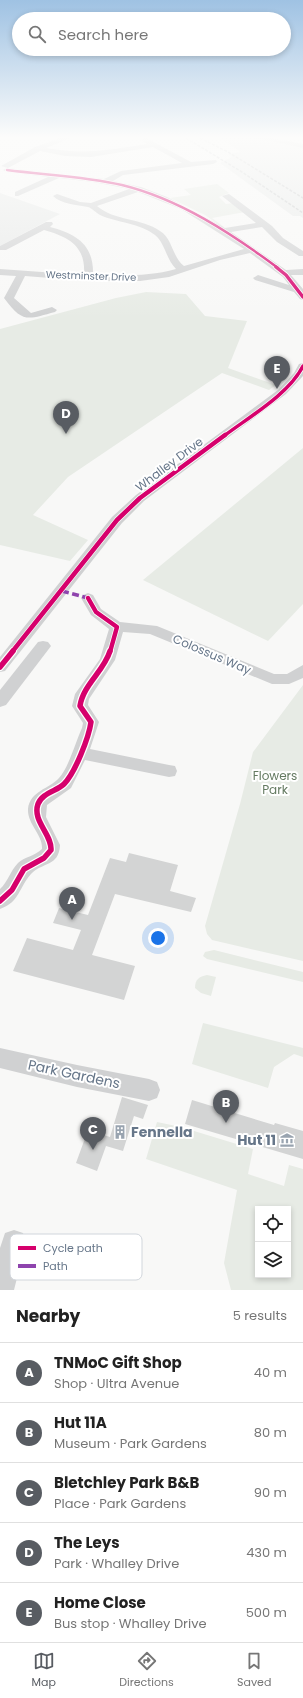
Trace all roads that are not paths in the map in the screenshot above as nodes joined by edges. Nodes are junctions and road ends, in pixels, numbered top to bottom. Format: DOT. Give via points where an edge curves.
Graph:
graph roads {
  1 [pos="63,198"];
  2 [pos="112,198"];
  3 [pos="164,198"];
  4 [pos="230,198"];
  5 [pos="92,205"];
  6 [pos="263,224"];
  7 [pos="223,231"];
  8 [pos="3,248"];
  9 [pos="250,250"];
  10 [pos="301,254"];
  11 [pos="184,270"];
  12 [pos="0,272"];
  13 [pos="303,272"];
  14 [pos="22,274"];
  15 [pos="285,274"];
  16 [pos="88,278"];
  17 [pos="258,278"];
  18 [pos="270,282"];
  19 [pos="300,293"];
  20 [pos="52,310"];
  21 [pos="302,372"];
  22 [pos="88,598"];
  23 [pos="117,627"];
  24 [pos="43,646"];
  25 [pos="0,666"];
  26 [pos="303,670"];
  27 [pos="0,700"];
  28 [pos="79,752"];
  29 [pos="168,771"];
  30 [pos="0,901"];
  31 [pos="0,1058"];
  32 [pos="149,1090"];
  33 [pos="10,1258"];
  34 [pos="2,1290"];
  1 -- 5 [label="street"];
  2 -- 5 [label="street"];
  3 -- 7 [label="street" via="194,212"];
  4 -- 6 [label="street"];
  5 -- 11 [label="street" via="100,212 159,234 176,266"];
  6 -- 7 [label="street"];
  6 -- 10 [label="street" via="280,240"];
  7 -- 9 [label="street"];
  8 -- 16 [label="street" via="46,226 83,248 90,266"];
  9 -- 11 [label="street, Westminster Drive"];
  9 -- 15 [label="street"];
  11 -- 16 [label="street, Westminster Drive" via="140,278"];
  12 -- 14 [label="street, Westminster Drive"];
  13 -- 15 [label="street"];
  14 -- 16 [label="street, Westminster Drive"];
  14 -- 20 [label="street" via="10,294 13,302 29,316"];
  15 -- 18 [label="street"];
  15 -- 19 [label="street"];
  17 -- 18 [label="street"];
  18 -- 19 [label="street"];
  21 -- 25 [label="street, Whalley Drive" via="282,392 140,498 117,520"];
  22 -- 23 [label="street" via="96,612"];
  23 -- 26 [label="street, Colossus Way" via="152,629 272,679 284,681 296,677"];
  23 -- 28 [label="street" via="107,660 81,698 80,706 91,722"];
  24 -- 27 [label="street"];
  28 -- 29 [label="street"];
  28 -- 30 [label="street" via="68,779 60,788 44,796 36,810 51,845 50,851 46,857 25,868 12,889"];
  31 -- 32 [label="street, Park Gardens"];
  33 -- 34 [label="street"];
}
